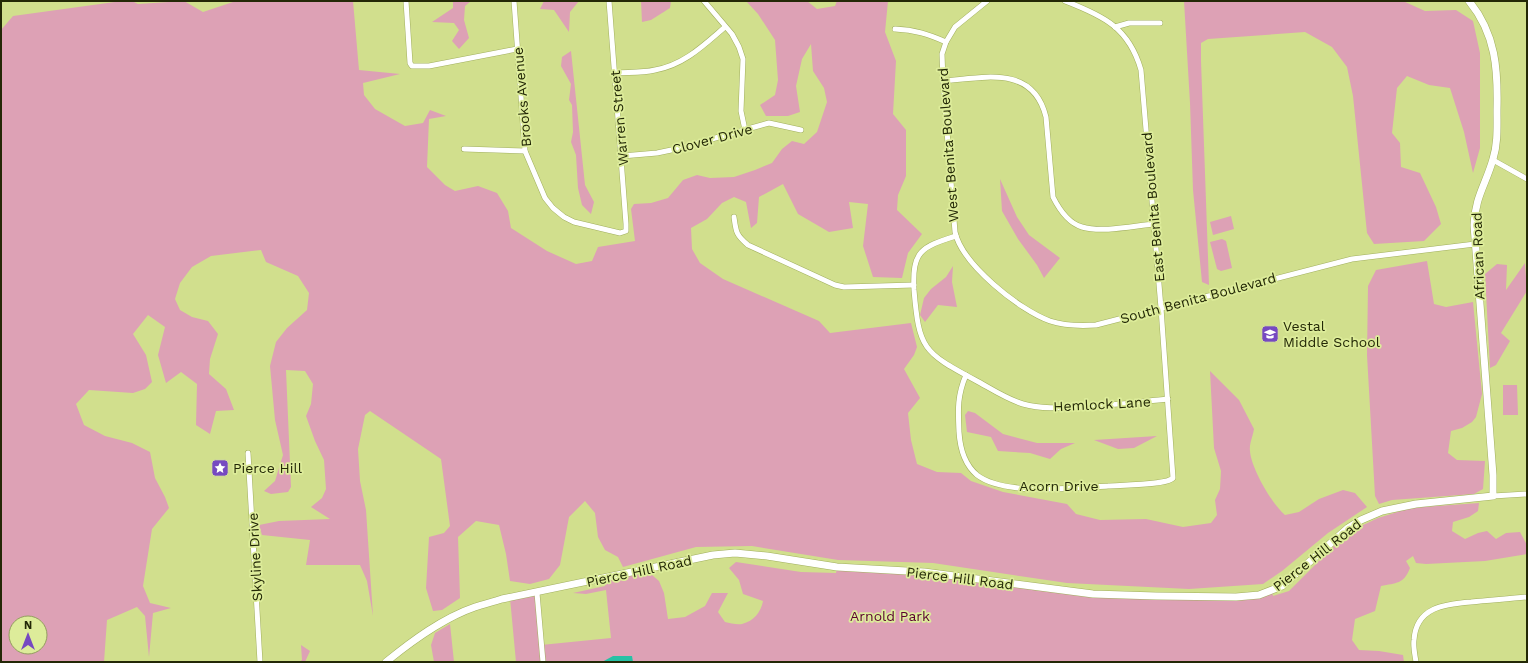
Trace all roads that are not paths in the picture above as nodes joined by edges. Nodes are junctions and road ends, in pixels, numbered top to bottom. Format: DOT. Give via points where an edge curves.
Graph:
graph roads {
  1 [pos="406,1"];
  2 [pos="514,1"];
  3 [pos="610,1"];
  4 [pos="704,1"];
  5 [pos="987,1"];
  6 [pos="1065,1"];
  7 [pos="1469,1"];
  8 [pos="1160,23"];
  9 [pos="725,27"];
  10 [pos="1115,27"];
  11 [pos="895,29"];
  12 [pos="946,42"];
  13 [pos="517,49"];
  14 [pos="615,73"];
  15 [pos="942,81"];
  16 [pos="745,130"];
  17 [pos="801,130"];
  18 [pos="464,149"];
  19 [pos="525,151"];
  20 [pos="622,156"];
  21 [pos="1493,160"];
  22 [pos="1527,179"];
  23 [pos="734,217"];
  24 [pos="1154,224"];
  25 [pos="622,232"];
  26 [pos="956,236"];
  27 [pos="1475,244"];
  28 [pos="914,285"];
  29 [pos="1161,308"];
  30 [pos="966,375"];
  31 [pos="1168,400"];
  32 [pos="248,452"];
  33 [pos="1174,476"];
  34 [pos="1527,494"];
  35 [pos="1493,496"];
  36 [pos="536,592"];
  37 [pos="1527,597"];
  38 [pos="260,662"];
  39 [pos="386,662"];
  40 [pos="543,662"];
  41 [pos="1416,662"];
  1 -- 13 [label="street" via="412,66 429,66"];
  2 -- 13 [label="street, Brooks Avenue"];
  3 -- 14 [label="street, Warren Street"];
  4 -- 9 [label="street"];
  5 -- 12 [label="street, West Benita Boulevard" via="956,27"];
  6 -- 10 [label="street, East Benita Boulevard" via="1089,10"];
  7 -- 21 [label="street, African Road" via="1481,19 1496,64 1497,136"];
  8 -- 10 [label="street" via="1129,23"];
  9 -- 14 [label="street" via="686,58 671,66"];
  9 -- 16 [label="street" via="739,47 743,59 740,102"];
  10 -- 24 [label="street, East Benita Boulevard" via="1131,45 1141,70"];
  11 -- 12 [label="street" via="924,33"];
  12 -- 15 [label="street, West Benita Boulevard" via="941,63"];
  13 -- 19 [label="street, Brooks Avenue"];
  14 -- 20 [label="street, Warren Street"];
  15 -- 24 [label="street" via="1001,77 1018,80 1035,93 1046,117 1053,197 1067,218 1082,227 1095,229"];
  15 -- 26 [label="street, West Benita Boulevard"];
  16 -- 17 [label="street, Clover Drive" via="769,123"];
  16 -- 20 [label="street, Clover Drive" via="676,149"];
  18 -- 19 [label="street"];
  19 -- 25 [label="street, Brooks Avenue" via="545,198 553,208 574,222"];
  20 -- 25 [label="street, Warren Street" via="626,224 626,231"];
  21 -- 22 [label="street"];
  21 -- 27 [label="street, African Road" via="1478,195 1474,212"];
  23 -- 28 [label="street" via="736,232 748,245 835,285"];
  24 -- 29 [label="street, East Benita Boulevard"];
  26 -- 28 [label="street, Hemlock Lane" via="925,248 914,267"];
  26 -- 29 [label="street, South Benita Boulevard" via="972,263 1000,289 1018,305 1051,321 1069,325 1096,325"];
  27 -- 29 [label="street, South Benita Boulevard" via="1352,259"];
  27 -- 35 [label="street, African Road"];
  28 -- 30 [label="street, Hemlock Lane" via="916,319 926,347 941,362"];
  29 -- 31 [label="street, East Benita Boulevard"];
  30 -- 31 [label="street, Hemlock Lane" via="1012,400 1053,408"];
  30 -- 33 [label="street, Acorn Drive" via="958,400 960,446 968,465 983,479 1018,488 1056,489 1170,481"];
  31 -- 33 [label="street, East Benita Boulevard"];
  32 -- 38 [label="street, Skyline Drive"];
  34 -- 35 [label="street, Pierce Hill Road"];
  35 -- 36 [label="street, Pierce Hill Road" via="1416,504 1391,508 1375,514 1348,528 1282,586 1259,595 1093,594 924,572 837,567 735,553 713,555"];
  36 -- 39 [label="street, Pierce Hill Road" via="459,613 403,648"];
  36 -- 40 [label="street"];
  37 -- 41 [label="street" via="1448,604 1433,609 1418,625 1414,641"];
}
